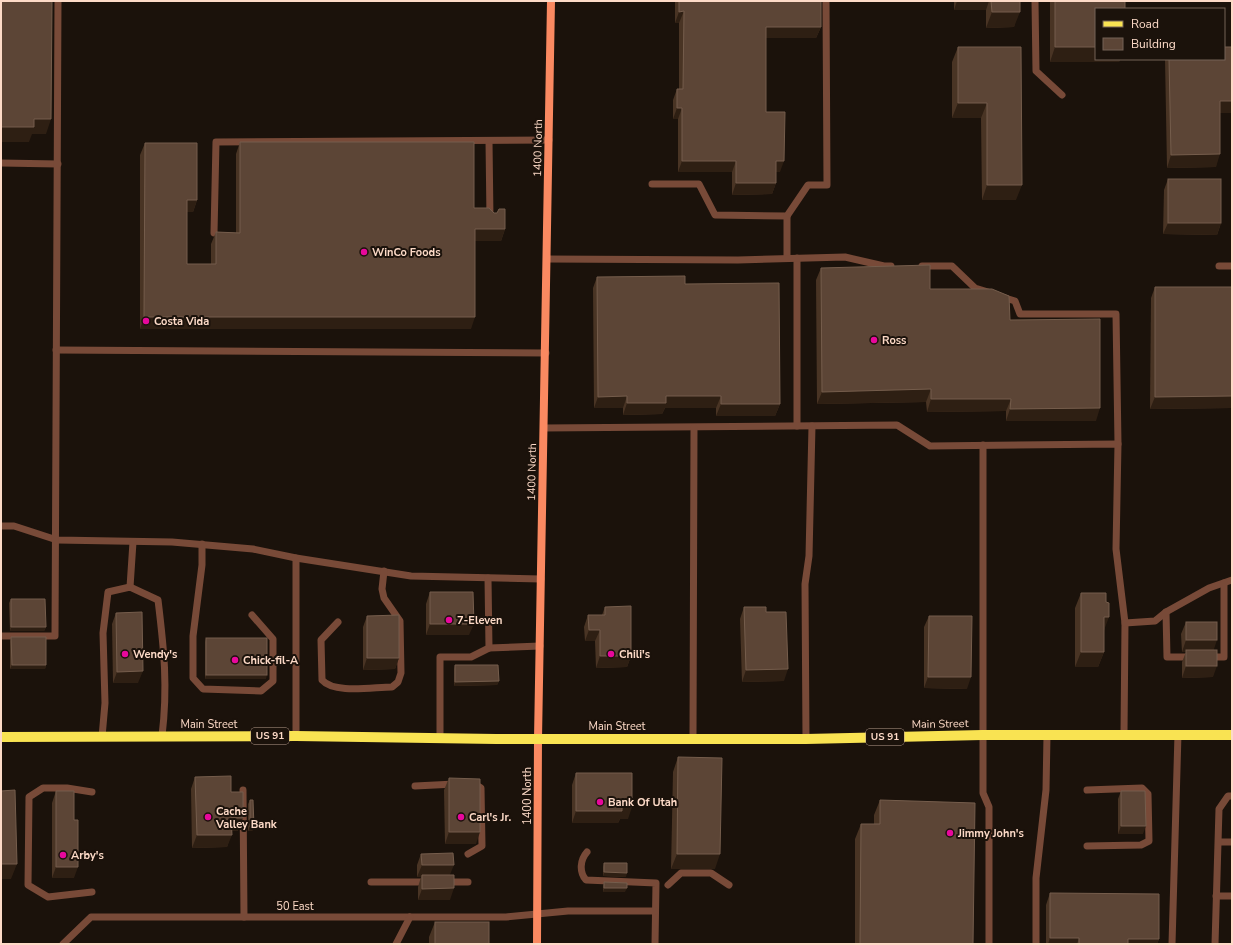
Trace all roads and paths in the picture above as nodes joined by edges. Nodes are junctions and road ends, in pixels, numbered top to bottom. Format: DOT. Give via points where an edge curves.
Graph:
graph roads {
  1 [pos="58,1"];
  2 [pos="551,1"];
  3 [pos="826,1"];
  4 [pos="1035,1"];
  5 [pos="1062,95"];
  6 [pos="549,140"];
  7 [pos="489,141"];
  8 [pos="1,163"];
  9 [pos="58,164"];
  10 [pos="652,184"];
  11 [pos="787,216"];
  12 [pos="490,220"];
  13 [pos="214,233"];
  14 [pos="547,258"];
  15 [pos="788,258"];
  16 [pos="797,258"];
  17 [pos="899,266"];
  18 [pos="914,266"];
  19 [pos="1219,266"];
  20 [pos="1232,266"];
  21 [pos="56,350"];
  22 [pos="546,353"];
  23 [pos="798,426"];
  24 [pos="812,426"];
  25 [pos="544,428"];
  26 [pos="694,428"];
  27 [pos="1118,444"];
  28 [pos="983,445"];
  29 [pos="1,526"];
  30 [pos="57,540"];
  31 [pos="132,542"];
  32 [pos="202,544"];
  33 [pos="296,558"];
  34 [pos="384,571"];
  35 [pos="488,578"];
  36 [pos="541,579"];
  37 [pos="1232,580"];
  38 [pos="1224,583"];
  39 [pos="130,587"];
  40 [pos="1166,612"];
  41 [pos="252,615"];
  42 [pos="338,622"];
  43 [pos="1125,623"];
  44 [pos="1,636"];
  45 [pos="540,646"];
  46 [pos="489,648"];
  47 [pos="1124,734"];
  48 [pos="1178,734"];
  49 [pos="982,735"];
  50 [pos="1232,735"];
  51 [pos="162,736"];
  52 [pos="296,736"];
  53 [pos="1047,736"];
  54 [pos="1,737"];
  55 [pos="102,737"];
  56 [pos="440,738"];
  57 [pos="693,738"];
  58 [pos="538,739"];
  59 [pos="806,739"];
  60 [pos="415,786"];
  61 [pos="243,790"];
  62 [pos="1087,790"];
  63 [pos="92,792"];
  64 [pos="1232,796"];
  65 [pos="1220,842"];
  66 [pos="1232,842"];
  67 [pos="1087,846"];
  68 [pos="587,852"];
  69 [pos="468,854"];
  70 [pos="371,882"];
  71 [pos="468,882"];
  72 [pos="668,885"];
  73 [pos="729,885"];
  74 [pos="92,892"];
  75 [pos="1216,896"];
  76 [pos="1232,896"];
  77 [pos="655,911"];
  78 [pos="538,913"];
  79 [pos="244,917"];
  80 [pos="410,917"];
  81 [pos="63,944"];
  82 [pos="396,944"];
  83 [pos="537,944"];
  84 [pos="655,944"];
  85 [pos="989,944"];
  86 [pos="1036,944"];
  87 [pos="1172,944"];
  88 [pos="1215,944"];
  1 -- 9 [label="lane"];
  2 -- 6 [label="main road, 1400 North"];
  3 -- 11 [label="lane" via="827,185 808,185"];
  4 -- 5 [label="lane" via="1036,71"];
  6 -- 7 [label="lane"];
  6 -- 14 [label="main road, 1400 North"];
  7 -- 12 [label="lane"];
  7 -- 13 [label="lane" via="216,142"];
  8 -- 9 [label="lane"];
  9 -- 21 [label="lane"];
  10 -- 11 [label="lane" via="699,184 715,215"];
  11 -- 15 [label="lane"];
  14 -- 15 [label="lane"];
  14 -- 22 [label="main road, 1400 North"];
  15 -- 16 [label="lane"];
  16 -- 17 [label="lane" via="845,257 884,266"];
  16 -- 23 [label="lane"];
  18 -- 27 [label="lane" via="952,266 975,288 1015,301 1020,314 1116,314"];
  19 -- 20 [label="lane"];
  21 -- 22 [label="lane"];
  21 -- 30 [label="lane"];
  22 -- 25 [label="main road, 1400 North"];
  23 -- 24 [label="lane"];
  23 -- 26 [label="lane"];
  24 -- 28 [label="lane" via="897,425 930,446"];
  24 -- 59 [label="lane" via="809,556 805,584"];
  25 -- 26 [label="lane"];
  25 -- 36 [label="main road, 1400 North"];
  26 -- 57 [label="lane"];
  27 -- 28 [label="lane"];
  27 -- 43 [label="lane" via="1116,549"];
  28 -- 49 [label="lane"];
  29 -- 30 [label="lane" via="14,526"];
  30 -- 31 [label="lane"];
  30 -- 44 [label="lane" via="55,636"];
  31 -- 32 [label="lane"];
  31 -- 39 [label="lane"];
  32 -- 33 [label="lane" via="253,549"];
  32 -- 41 [label="lane" via="202,565 193,636 193,678 203,689 261,691 273,680 273,639"];
  33 -- 34 [label="lane"];
  33 -- 52 [label="lane"];
  34 -- 35 [label="lane" via="412,576"];
  34 -- 42 [label="lane" via="384,598 400,621 401,673 398,682 392,687 327,686 322,680 320,640"];
  35 -- 36 [label="lane"];
  35 -- 46 [label="lane"];
  36 -- 45 [label="main road, 1400 North"];
  37 -- 38 [label="lane"];
  38 -- 40 [label="lane" via="1209,588"];
  38 -- 40 [label="lane" via="1224,657 1167,657"];
  39 -- 51 [label="lane" via="158,600 165,653 166,703"];
  39 -- 55 [label="lane" via="108,592 104,633 105,703"];
  40 -- 43 [label="lane" via="1155,621"];
  43 -- 47 [label="lane"];
  45 -- 46 [label="lane"];
  45 -- 58 [label="main road, 1400 North"];
  46 -- 56 [label="lane" via="471,656 440,657"];
  47 -- 48 [label="main road, Main Street / US 91"];
  47 -- 53 [label="main road, Main Street / US 91"];
  48 -- 50 [label="main road, Main Street / US 91"];
  48 -- 87 [label="lane"];
  49 -- 53 [label="main road, Main Street / US 91"];
  49 -- 59 [label="main road, Main Street / US 91"];
  49 -- 85 [label="lane" via="983,793 989,807"];
  51 -- 52 [label="main road, Main Street / US 91"];
  51 -- 55 [label="main road, Main Street / US 91"];
  52 -- 56 [label="main road, Main Street / US 91"];
  53 -- 86 [label="lane" via="1046,790 1036,878"];
  54 -- 55 [label="main road, Main Street / US 91"];
  56 -- 58 [label="main road, Main Street / US 91"];
  57 -- 58 [label="main road, Main Street / US 91"];
  57 -- 59 [label="main road, Main Street / US 91"];
  58 -- 78 [label="main road, 1400 North"];
  60 -- 69 [label="lane" via="476,783 481,788 482,846"];
  61 -- 79 [label="lane"];
  62 -- 67 [label="lane" via="1142,788 1148,794 1149,840 1141,845"];
  63 -- 74 [label="lane" via="43,788 29,797 28,885 48,897"];
  64 -- 65 [label="lane" via="1228,796 1220,809"];
  65 -- 66 [label="lane"];
  65 -- 75 [label="lane"];
  68 -- 77 [label="lane" via="582,858 582,875 586,880 656,883"];
  70 -- 71 [label="lane"];
  72 -- 73 [label="lane" via="681,873 710,873"];
  75 -- 76 [label="lane"];
  75 -- 88 [label="lane"];
  77 -- 78 [label="lane, 50 East"];
  77 -- 84 [label="lane"];
  78 -- 80 [label="lane, 50 East"];
  78 -- 83 [label="main road, 1400 North"];
  79 -- 80 [label="lane, 50 East"];
  79 -- 81 [label="lane, 50 East" via="91,917"];
  80 -- 82 [label="lane"];
}
